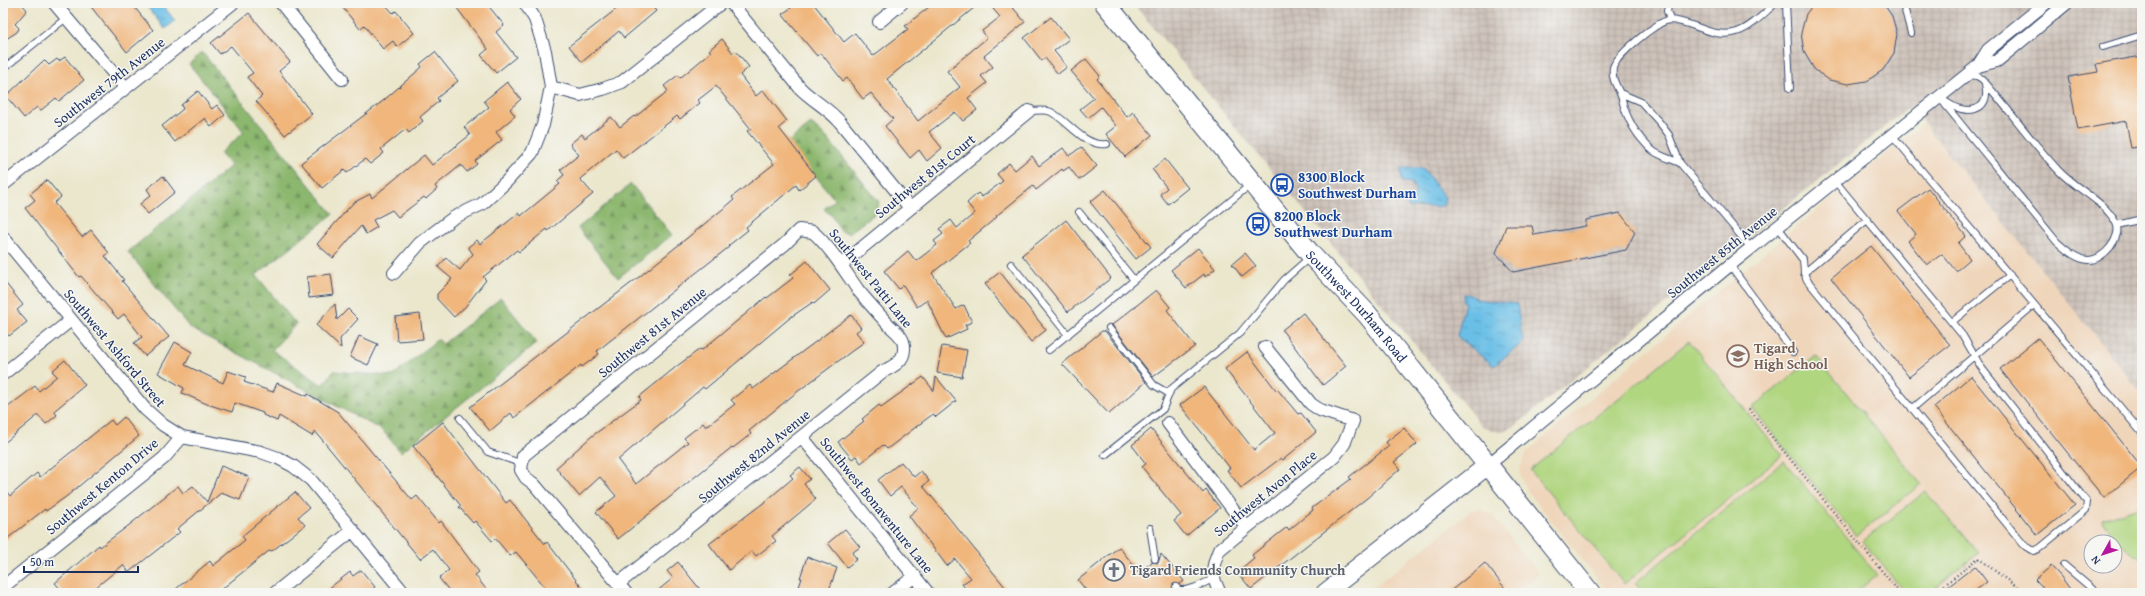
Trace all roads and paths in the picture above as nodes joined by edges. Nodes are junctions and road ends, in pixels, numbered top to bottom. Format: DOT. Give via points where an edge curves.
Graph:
graph roads {
  1 [pos="54,3"];
  2 [pos="233,3"];
  3 [pos="281,3"];
  4 [pos="525,3"];
  5 [pos="721,3"];
  6 [pos="731,3"];
  7 [pos="902,3"];
  8 [pos="1105,3"];
  9 [pos="1668,3"];
  10 [pos="1776,3"];
  11 [pos="1786,3"];
  12 [pos="1903,3"];
  13 [pos="2046,3"];
  14 [pos="2067,3"];
  15 [pos="66,18"];
  16 [pos="1670,20"];
  17 [pos="879,22"];
  18 [pos="1911,34"];
  19 [pos="2142,35"];
  20 [pos="2103,47"];
  21 [pos="1978,66"];
  22 [pos="3,69"];
  23 [pos="1964,77"];
  24 [pos="342,79"];
  25 [pos="1985,82"];
  26 [pos="125,87"];
  27 [pos="551,87"];
  28 [pos="1790,88"];
  29 [pos="1620,93"];
  30 [pos="1939,97"];
  31 [pos="1029,111"];
  32 [pos="1892,135"];
  33 [pos="1107,144"];
  34 [pos="1680,163"];
  35 [pos="1834,181"];
  36 [pos="1253,184"];
  37 [pos="3,185"];
  38 [pos="910,208"];
  39 [pos="1079,212"];
  40 [pos="2142,219"];
  41 [pos="1867,220"];
  42 [pos="2117,225"];
  43 [pos="1778,226"];
  44 [pos="807,230"];
  45 [pos="3,237"];
  46 [pos="1751,248"];
  47 [pos="1312,256"];
  48 [pos="1011,264"];
  49 [pos="1730,264"];
  50 [pos="841,265"];
  51 [pos="394,273"];
  52 [pos="1804,273"];
  53 [pos="2010,275"];
  54 [pos="1134,280"];
  55 [pos="2034,305"];
  56 [pos="71,320"];
  57 [pos="1952,322"];
  58 [pos="1109,328"];
  59 [pos="1068,335"];
  60 [pos="1265,347"];
  61 [pos="904,350"];
  62 [pos="1049,350"];
  63 [pos="1793,352"];
  64 [pos="1975,356"];
  65 [pos="3,374"];
  66 [pos="1168,393"];
  67 [pos="1750,408"];
  68 [pos="1912,409"];
  69 [pos="460,418"];
  70 [pos="1168,423"];
  71 [pos="2142,433"];
  72 [pos="182,437"];
  73 [pos="802,437"];
  74 [pos="1105,454"];
  75 [pos="520,463"];
  76 [pos="1488,465"];
  77 [pos="1246,527"];
  78 [pos="1150,528"];
  79 [pos="353,530"];
  80 [pos="1155,559"];
  81 [pos="2064,566"];
  82 [pos="914,576"];
  83 [pos="1213,579"];
  84 [pos="3,587"];
  85 [pos="1176,587"];
  86 [pos="622,588"];
  87 [pos="2035,591"];
  88 [pos="275,593"];
  89 [pos="404,593"];
  90 [pos="893,593"];
  91 [pos="928,593"];
  92 [pos="1220,593"];
  93 [pos="1325,593"];
  94 [pos="1590,593"];
  95 [pos="1900,593"];
  96 [pos="1935,593"];
  97 [pos="2097,593"];
  1 -- 15 [label="street"];
  2 -- 26 [label="street, Southwest 79th Avenue"];
  3 -- 24 [label="street"];
  4 -- 27 [label="street" via="535,19 545,51"];
  5 -- 27 [label="street" via="622,82 580,95"];
  6 -- 38 [label="street" via="800,88 812,100 832,112"];
  7 -- 17 [label="street"];
  8 -- 36 [label="main road, Southwest Durham Road"];
  9 -- 16 [label="lane"];
  10 -- 16 [label="lane" via="1738,32 1722,34"];
  11 -- 28 [label="lane"];
  12 -- 18 [label="lane"];
  13 -- 21 [label="street, Southwest 85th Avenue" via="1988,50"];
  14 -- 21 [label="street, Southwest 85th Avenue" via="1997,61"];
  15 -- 22 [label="lane"];
  15 -- 26 [label="street"];
  16 -- 29 [label="lane" via="1658,23 1623,53 1613,66 1612,77"];
  19 -- 20 [label="lane"];
  21 -- 23 [label="street, Southwest 85th Avenue"];
  23 -- 25 [label="lane" via="1977,76"];
  23 -- 30 [label="street, Southwest 85th Avenue"];
  25 -- 30 [label="lane" via="1987,98 1981,107 1974,110 1953,107"];
  25 -- 42 [label="lane" via="2059,172 2108,211"];
  26 -- 37 [label="street, Southwest 79th Avenue"];
  27 -- 51 [label="street" via="543,125 532,153 482,204 453,218 420,242"];
  29 -- 34 [label="lane" via="1641,102 1660,123 1669,135"];
  29 -- 34 [label="lane" via="1625,115 1641,138 1653,151"];
  30 -- 32 [label="street, Southwest 85th Avenue"];
  30 -- 42 [label="lane" via="2045,228 2069,252 2090,260 2101,256 2111,246 2117,234"];
  31 -- 33 [label="lane" via="1050,111 1090,141 1098,145"];
  31 -- 38 [label="street, Southwest 81st Court"];
  32 -- 35 [label="street, Southwest 85th Avenue"];
  32 -- 53 [label="lane"];
  34 -- 46 [label="lane"];
  35 -- 41 [label="lane"];
  35 -- 43 [label="street, Southwest 85th Avenue"];
  36 -- 47 [label="main road, Southwest Durham Road"];
  36 -- 54 [label="lane"];
  38 -- 50 [label="street, Southwest 81st Court"];
  39 -- 54 [label="lane"];
  40 -- 42 [label="lane"];
  41 -- 52 [label="lane"];
  41 -- 57 [label="lane"];
  43 -- 46 [label="street, Southwest 85th Avenue"];
  43 -- 52 [label="lane" via="1803,260"];
  44 -- 50 [label="street, Southwest Patti Lane" via="820,237"];
  44 -- 75 [label="street, Southwest 81st Avenue" via="799,230 530,449"];
  45 -- 56 [label="street, Southwest Ashford Street"];
  46 -- 49 [label="street, Southwest 85th Avenue"];
  47 -- 66 [label="lane" via="1284,280 1240,333"];
  47 -- 76 [label="main road, Southwest Durham Road" via="1367,314"];
  48 -- 59 [label="lane"];
  49 -- 63 [label="lane"];
  49 -- 76 [label="street, Southwest 85th Avenue"];
  50 -- 61 [label="street, Southwest Patti Lane" via="859,291 899,334 904,342"];
  52 -- 68 [label="lane" via="1807,280"];
  53 -- 55 [label="lane"];
  53 -- 57 [label="lane"];
  54 -- 59 [label="lane"];
  55 -- 64 [label="lane"];
  55 -- 71 [label="lane"];
  56 -- 65 [label="street"];
  56 -- 72 [label="street, Southwest Ashford Street" via="145,409"];
  57 -- 64 [label="lane"];
  58 -- 66 [label="lane" via="1154,385"];
  59 -- 62 [label="lane"];
  60 -- 77 [label="street, Southwest Avon Place" via="1311,404 1320,410 1353,421 1344,444 1334,457"];
  61 -- 73 [label="street, Southwest 82nd Avenue" via="902,358 896,364 882,372"];
  64 -- 68 [label="lane"];
  64 -- 68 [label="lane" via="2087,502 2086,510 2040,548 2029,550"];
  66 -- 74 [label="lane" via="1163,409"];
  67 -- 95 [label="path"];
  69 -- 75 [label="lane" via="488,452"];
  70 -- 77 [label="street"];
  72 -- 79 [label="street, Southwest Ashford Street" via="261,452 293,466 311,480"];
  72 -- 84 [label="street, Southwest Kenton Drive" via="164,458"];
  73 -- 82 [label="street, Southwest Bonaventure Lane"];
  73 -- 86 [label="street, Southwest 82nd Avenue"];
  75 -- 86 [label="street" via="526,478 534,484"];
  76 -- 93 [label="main road"];
  76 -- 94 [label="main road, Southwest Durham Road"];
  77 -- 83 [label="street, Southwest Avon Place" via="1219,550 1213,564"];
  78 -- 80 [label="lane"];
  79 -- 88 [label="street"];
  79 -- 89 [label="street, Southwest Ashford Street"];
  81 -- 97 [label="lane"];
  82 -- 90 [label="street"];
  82 -- 91 [label="street, Southwest Bonaventure Lane"];
  83 -- 85 [label="lane" via="1186,590 1179,590"];
  83 -- 92 [label="street"];
  87 -- 96 [label="path" via="2019,589 1978,558"];
}
